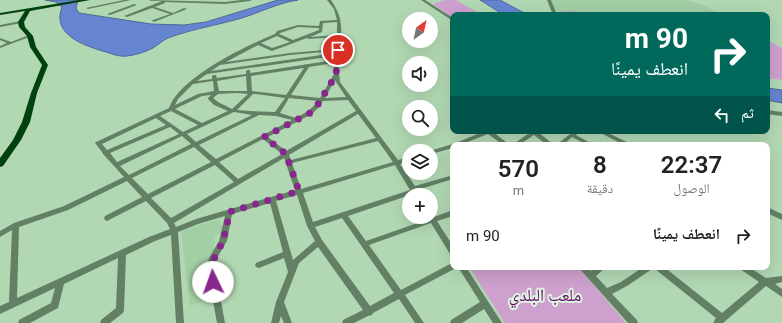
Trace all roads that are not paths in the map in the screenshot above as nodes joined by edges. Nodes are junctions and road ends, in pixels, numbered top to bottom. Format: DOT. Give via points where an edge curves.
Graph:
graph roads {
  1 [pos="88,0"];
  2 [pos="151,0"];
  3 [pos="250,0"];
  4 [pos="329,0"];
  5 [pos="423,0"];
  6 [pos="549,0"];
  7 [pos="164,2"];
  8 [pos="190,2"];
  9 [pos="215,2"];
  10 [pos="230,2"];
  11 [pos="132,3"];
  12 [pos="153,7"];
  13 [pos="88,8"];
  14 [pos="147,9"];
  15 [pos="185,9"];
  16 [pos="25,11"];
  17 [pos="554,12"];
  18 [pos="109,14"];
  19 [pos="173,14"];
  20 [pos="0,15"];
  21 [pos="126,16"];
  22 [pos="450,18"];
  23 [pos="154,21"];
  24 [pos="339,21"];
  25 [pos="21,22"];
  26 [pos="0,26"];
  27 [pos="321,29"];
  28 [pos="277,35"];
  29 [pos="30,36"];
  30 [pos="340,36"];
  31 [pos="321,37"];
  32 [pos="0,38"];
  33 [pos="302,39"];
  34 [pos="294,42"];
  35 [pos="11,43"];
  36 [pos="257,43"];
  37 [pos="0,47"];
  38 [pos="338,52"];
  39 [pos="338,61"];
  40 [pos="218,65"];
  41 [pos="307,66"];
  42 [pos="248,67"];
  43 [pos="214,72"];
  44 [pos="205,73"];
  45 [pos="249,74"];
  46 [pos="336,75"];
  47 [pos="214,80"];
  48 [pos="191,84"];
  49 [pos="216,92"];
  50 [pos="251,93"];
  51 [pos="203,94"];
  52 [pos="287,97"];
  53 [pos="350,98"];
  54 [pos="321,100"];
  55 [pos="173,101"];
  56 [pos="171,109"];
  57 [pos="234,110"];
  58 [pos="359,111"];
  59 [pos="770,112"];
  60 [pos="257,114"];
  61 [pos="277,114"];
  62 [pos="782,114"];
  63 [pos="157,116"];
  64 [pos="297,120"];
  65 [pos="170,125"];
  66 [pos="202,125"];
  67 [pos="183,134"];
  68 [pos="482,134"];
  69 [pos="493,134"];
  70 [pos="532,134"];
  71 [pos="537,134"];
  72 [pos="573,134"];
  73 [pos="575,134"];
  74 [pos="606,134"];
  75 [pos="264,137"];
  76 [pos="380,139"];
  77 [pos="462,142"];
  78 [pos="504,142"];
  79 [pos="520,142"];
  80 [pos="547,142"];
  81 [pos="563,142"];
  82 [pos="587,142"];
  83 [pos="623,142"];
  84 [pos="194,144"];
  85 [pos="450,146"];
  86 [pos="438,150"];
  87 [pos="105,152"];
  88 [pos="286,154"];
  89 [pos="402,161"];
  90 [pos="216,162"];
  91 [pos="289,162"];
  92 [pos="396,162"];
  93 [pos="0,163"];
  94 [pos="116,166"];
  95 [pos="126,177"];
  96 [pos="450,178"];
  97 [pos="238,182"];
  98 [pos="412,188"];
  99 [pos="425,188"];
  100 [pos="299,191"];
  101 [pos="402,196"];
  102 [pos="146,198"];
  103 [pos="272,199"];
  104 [pos="770,211"];
  105 [pos="229,212"];
  106 [pos="450,214"];
  107 [pos="344,215"];
  108 [pos="438,217"];
  109 [pos="782,217"];
  110 [pos="107,218"];
  111 [pos="170,222"];
  112 [pos="417,224"];
  113 [pos="437,224"];
  114 [pos="16,225"];
  115 [pos="311,226"];
  116 [pos="174,230"];
  117 [pos="0,234"];
  118 [pos="450,241"];
  119 [pos="319,242"];
  120 [pos="365,244"];
  121 [pos="122,253"];
  122 [pos="287,254"];
  123 [pos="259,265"];
  124 [pos="450,268"];
  125 [pos="464,270"];
  126 [pos="585,270"];
  127 [pos="597,270"];
  128 [pos="645,270"];
  129 [pos="661,270"];
  130 [pos="748,270"];
  131 [pos="292,272"];
  132 [pos="591,276"];
  133 [pos="782,279"];
  134 [pos="61,281"];
  135 [pos="766,282"];
  136 [pos="606,292"];
  137 [pos="782,293"];
  138 [pos="401,295"];
  139 [pos="280,302"];
  140 [pos="13,303"];
  141 [pos="485,304"];
  142 [pos="0,310"];
  143 [pos="369,312"];
  144 [pos="719,320"];
  145 [pos="22,323"];
  146 [pos="104,323"];
  147 [pos="180,323"];
  148 [pos="221,323"];
  149 [pos="276,323"];
  150 [pos="288,323"];
  151 [pos="346,323"];
  152 [pos="420,323"];
  153 [pos="454,323"];
  154 [pos="498,323"];
  155 [pos="634,323"];
  1 -- 16 [label="main road"];
  2 -- 7 [label="street"];
  3 -- 10 [label="street"];
  4 -- 24 [label="street"];
  5 -- 22 [label="street"];
  6 -- 17 [label="street"];
  7 -- 8 [label="street"];
  7 -- 12 [label="street"];
  8 -- 9 [label="street"];
  9 -- 10 [label="street"];
  11 -- 13 [label="street"];
  11 -- 14 [label="street"];
  11 -- 18 [label="street"];
  12 -- 14 [label="street"];
  12 -- 19 [label="street"];
  14 -- 21 [label="street"];
  15 -- 19 [label="street"];
  16 -- 20 [label="main road"];
  16 -- 25 [label="main road"];
  19 -- 23 [label="street"];
  24 -- 27 [label="street" via="321,22"];
  24 -- 30 [label="street"];
  25 -- 26 [label="street"];
  25 -- 29 [label="main road"];
  27 -- 28 [label="street" via="298,26 278,32"];
  27 -- 31 [label="street"];
  27 -- 33 [label="street"];
  28 -- 34 [label="street"];
  28 -- 36 [label="street"];
  29 -- 35 [label="street"];
  29 -- 93 [label="main road" via="33,47 45,65 45,70 34,93 26,122 17,140"];
  30 -- 31 [label="street"];
  30 -- 38 [label="street"];
  31 -- 33 [label="street"];
  32 -- 35 [label="street"];
  33 -- 34 [label="street"];
  34 -- 36 [label="street" via="272,50"];
  35 -- 37 [label="street"];
  36 -- 40 [label="street"];
  38 -- 39 [label="street"];
  38 -- 40 [label="street" via="290,54"];
  38 -- 42 [label="street"];
  39 -- 41 [label="street"];
  39 -- 46 [label="street"];
  40 -- 44 [label="street"];
  41 -- 45 [label="street"];
  41 -- 52 [label="street"];
  42 -- 43 [label="street"];
  42 -- 45 [label="street"];
  43 -- 44 [label="street"];
  43 -- 47 [label="street"];
  44 -- 48 [label="street"];
  45 -- 47 [label="street"];
  45 -- 50 [label="street"];
  46 -- 53 [label="street"];
  46 -- 54 [label="street"];
  47 -- 48 [label="street"];
  47 -- 49 [label="street"];
  48 -- 55 [label="street"];
  49 -- 50 [label="street"];
  49 -- 51 [label="street"];
  49 -- 57 [label="street" via="210,98 214,102"];
  50 -- 52 [label="street"];
  50 -- 57 [label="street"];
  51 -- 55 [label="street"];
  51 -- 56 [label="street"];
  52 -- 54 [label="street"];
  52 -- 61 [label="street"];
  53 -- 54 [label="street"];
  53 -- 58 [label="street"];
  54 -- 64 [label="street" via="310,113"];
  55 -- 56 [label="street"];
  56 -- 63 [label="street"];
  56 -- 66 [label="street"];
  57 -- 60 [label="street"];
  57 -- 66 [label="street"];
  58 -- 76 [label="street"];
  58 -- 88 [label="street"];
  59 -- 62 [label="street"];
  60 -- 61 [label="street"];
  60 -- 84 [label="street"];
  61 -- 64 [label="street"];
  63 -- 65 [label="street"];
  63 -- 87 [label="street" via="98,144"];
  64 -- 75 [label="street"];
  65 -- 67 [label="street"];
  65 -- 87 [label="street"];
  66 -- 67 [label="street"];
  67 -- 84 [label="street"];
  67 -- 94 [label="street"];
  68 -- 77 [label="street"];
  69 -- 78 [label="street"];
  70 -- 79 [label="street"];
  71 -- 80 [label="street"];
  72 -- 81 [label="street"];
  73 -- 82 [label="street"];
  74 -- 83 [label="street"];
  75 -- 88 [label="street"];
  75 -- 90 [label="street"];
  76 -- 91 [label="street"];
  76 -- 92 [label="street"];
  84 -- 90 [label="street"];
  84 -- 95 [label="street"];
  85 -- 86 [label="street"];
  87 -- 94 [label="street"];
  88 -- 91 [label="street"];
  88 -- 97 [label="street"];
  89 -- 92 [label="street"];
  90 -- 97 [label="street"];
  90 -- 102 [label="street"];
  91 -- 100 [label="street"];
  92 -- 98 [label="street"];
  92 -- 100 [label="street"];
  94 -- 95 [label="street"];
  95 -- 102 [label="street"];
  95 -- 114 [label="street" via="66,208"];
  96 -- 99 [label="street"];
  97 -- 111 [label="street"];
  100 -- 103 [label="street"];
  100 -- 115 [label="street"];
  101 -- 107 [label="street"];
  102 -- 110 [label="street"];
  102 -- 111 [label="street"];
  103 -- 105 [label="street"];
  103 -- 122 [label="street"];
  104 -- 109 [label="street"];
  105 -- 116 [label="street"];
  105 -- 148 [label="street" via="222,242 213,258 211,268"];
  106 -- 108 [label="street"];
  107 -- 115 [label="street"];
  107 -- 120 [label="street"];
  111 -- 116 [label="street"];
  112 -- 120 [label="street"];
  113 -- 118 [label="street"];
  114 -- 117 [label="street"];
  114 -- 140 [label="street"];
  115 -- 119 [label="street"];
  116 -- 121 [label="street"];
  116 -- 147 [label="street"];
  119 -- 131 [label="street" via="296,261"];
  119 -- 143 [label="street"];
  120 -- 138 [label="street"];
  121 -- 134 [label="street"];
  121 -- 146 [label="street" via="120,310"];
  122 -- 123 [label="street"];
  122 -- 131 [label="street"];
  124 -- 138 [label="street"];
  125 -- 141 [label="street"];
  126 -- 132 [label="street"];
  127 -- 132 [label="street"];
  128 -- 136 [label="street"];
  129 -- 144 [label="street"];
  130 -- 135 [label="street"];
  131 -- 139 [label="street"];
  132 -- 136 [label="street"];
  133 -- 135 [label="street"];
  134 -- 140 [label="street"];
  134 -- 145 [label="street" via="55,305"];
  135 -- 137 [label="street"];
  135 -- 144 [label="street"];
  136 -- 155 [label="street"];
  138 -- 143 [label="street"];
  138 -- 152 [label="street"];
  139 -- 149 [label="street"];
  139 -- 150 [label="street"];
  140 -- 142 [label="street"];
  141 -- 153 [label="street"];
  141 -- 154 [label="street"];
  143 -- 151 [label="street"];
}
